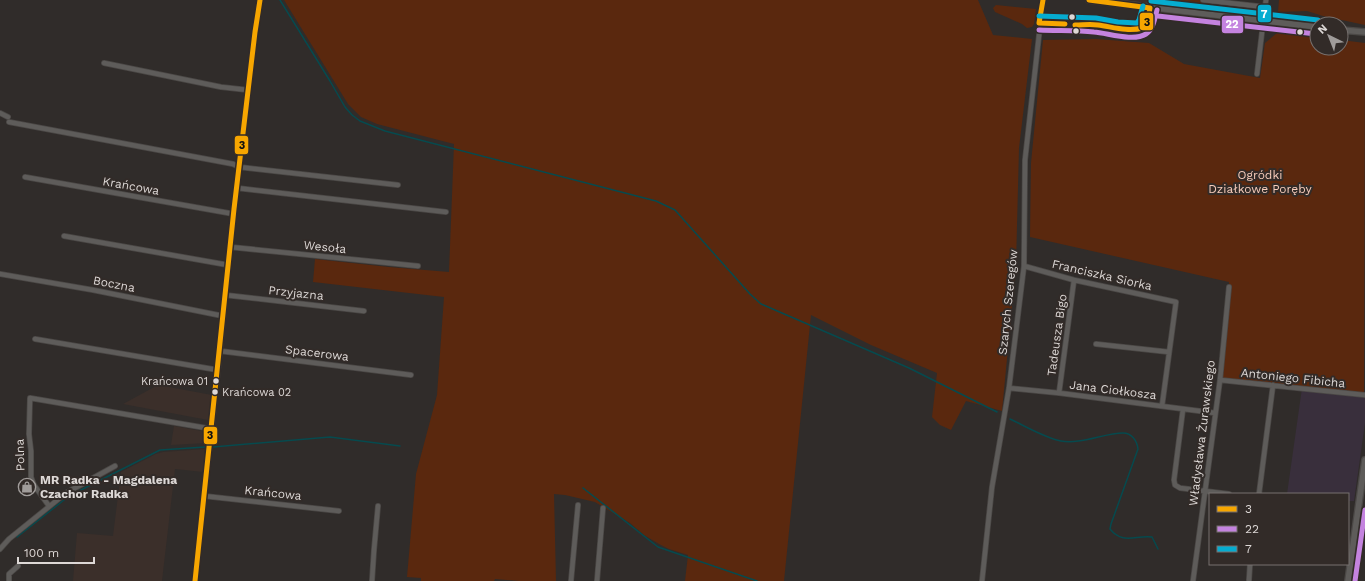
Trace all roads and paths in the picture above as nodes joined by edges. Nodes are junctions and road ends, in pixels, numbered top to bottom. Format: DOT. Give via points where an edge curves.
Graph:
graph roads {
  1 [pos="260,0"];
  2 [pos="1043,0"];
  3 [pos="1089,0"];
  4 [pos="1202,0"];
  5 [pos="1266,0"];
  6 [pos="1265,7"];
  7 [pos="1263,21"];
  8 [pos="1309,26"];
  9 [pos="1349,31"];
  10 [pos="1365,33"];
  11 [pos="104,63"];
  12 [pos="1257,74"];
  13 [pos="248,90"];
  14 [pos="0,113"];
  15 [pos="8,117"];
  16 [pos="9,122"];
  17 [pos="239,167"];
  18 [pos="25,177"];
  19 [pos="398,185"];
  20 [pos="236,188"];
  21 [pos="446,212"];
  22 [pos="234,214"];
  23 [pos="64,236"];
  24 [pos="230,247"];
  25 [pos="228,265"];
  26 [pos="418,266"];
  27 [pos="1024,266"];
  28 [pos="0,274"];
  29 [pos="1074,280"];
  30 [pos="1229,287"];
  31 [pos="225,295"];
  32 [pos="364,311"];
  33 [pos="223,316"];
  34 [pos="35,339"];
  35 [pos="1096,344"];
  36 [pos="220,351"];
  37 [pos="1169,352"];
  38 [pos="218,370"];
  39 [pos="411,375"];
  40 [pos="1220,380"];
  41 [pos="1273,385"];
  42 [pos="1009,388"];
  43 [pos="1059,393"];
  44 [pos="1365,395"];
  45 [pos="1162,406"];
  46 [pos="1183,409"];
  47 [pos="1215,413"];
  48 [pos="212,429"];
  49 [pos="1365,460"];
  50 [pos="115,466"];
  51 [pos="1204,492"];
  52 [pos="1216,493"];
  53 [pos="1259,493"];
  54 [pos="204,496"];
  55 [pos="1362,500"];
  56 [pos="578,505"];
  57 [pos="49,506"];
  58 [pos="378,506"];
  59 [pos="603,508"];
  60 [pos="339,510"];
  61 [pos="0,549"];
  62 [pos="1250,565"];
  63 [pos="18,566"];
  64 [pos="1248,580"];
  65 [pos="8,581"];
  66 [pos="195,581"];
  67 [pos="372,581"];
  68 [pos="571,581"];
  69 [pos="597,581"];
  70 [pos="982,581"];
  71 [pos="1193,581"];
  72 [pos="1348,581"];
  1 -- 13 [label="street"];
  2 -- 27 [label="street, Szarych Szeregów" via="1025,160"];
  3 -- 7 [label="street"];
  4 -- 6 [label="street"];
  5 -- 6 [label="street"];
  6 -- 7 [label="street"];
  7 -- 8 [label="street"];
  7 -- 12 [label="street"];
  9 -- 10 [label="street"];
  11 -- 13 [label="street"];
  13 -- 17 [label="street"];
  14 -- 15 [label="street"];
  16 -- 17 [label="street"];
  17 -- 19 [label="street"];
  17 -- 20 [label="street"];
  18 -- 22 [label="street, Krańcowa"];
  20 -- 21 [label="street"];
  20 -- 22 [label="street"];
  22 -- 24 [label="street"];
  23 -- 25 [label="street"];
  24 -- 25 [label="street"];
  24 -- 26 [label="street, Wesoła"];
  25 -- 31 [label="street"];
  27 -- 29 [label="street, Franciszka Siorka"];
  27 -- 42 [label="street, Szarych Szeregów"];
  28 -- 33 [label="street, Boczna"];
  29 -- 37 [label="street, Franciszka Siorka" via="1176,302"];
  29 -- 43 [label="street, Tadeusza Bigo"];
  30 -- 40 [label="street, Władysława Żurawskiego"];
  31 -- 32 [label="street, Przyjazna"];
  31 -- 33 [label="street"];
  33 -- 36 [label="street"];
  34 -- 38 [label="street"];
  35 -- 37 [label="street"];
  36 -- 38 [label="street"];
  36 -- 39 [label="street, Spacerowa"];
  37 -- 45 [label="street"];
  38 -- 48 [label="street"];
  40 -- 41 [label="street, Antoniego Fibicha"];
  40 -- 47 [label="street, Władysława Żurawskiego"];
  41 -- 44 [label="street, Antoniego Fibicha"];
  41 -- 53 [label="street"];
  42 -- 43 [label="street, Jana Ciołkosza"];
  42 -- 70 [label="street, Szarych Szeregów" via="992,487"];
  43 -- 45 [label="street, Jana Ciołkosza"];
  45 -- 46 [label="street, Jana Ciołkosza"];
  46 -- 47 [label="street, Jana Ciołkosza"];
  46 -- 51 [label="street" via="1175,485"];
  47 -- 51 [label="street, Władysława Żurawskiego"];
  48 -- 54 [label="street"];
  48 -- 57 [label="street, Polna" via="30,398 31,477"];
  49 -- 55 [label="street"];
  50 -- 57 [label="street" via="66,493"];
  51 -- 52 [label="street"];
  51 -- 71 [label="street, Władysława Żurawskiego"];
  54 -- 60 [label="street, Krańcowa"];
  54 -- 66 [label="street"];
  55 -- 72 [label="street"];
  56 -- 68 [label="street"];
  57 -- 61 [label="street"];
  58 -- 67 [label="street"];
  59 -- 69 [label="street"];
  62 -- 64 [label="street"];
  63 -- 65 [label="street" via="9,574"];
}
